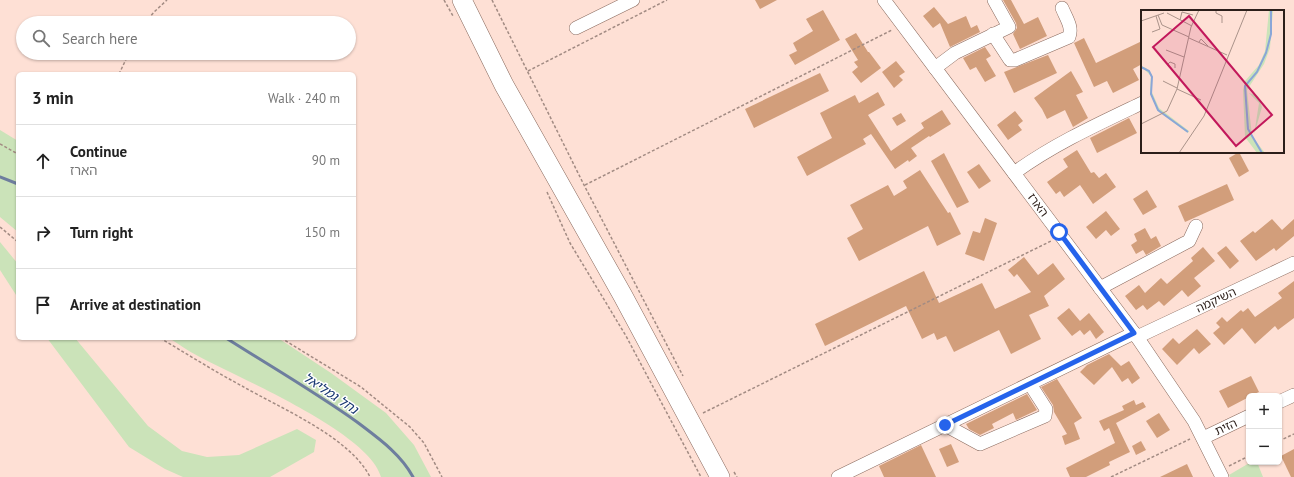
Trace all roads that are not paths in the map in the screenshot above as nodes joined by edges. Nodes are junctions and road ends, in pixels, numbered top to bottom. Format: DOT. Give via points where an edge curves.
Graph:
graph roads {
  1 [pos="462,0"];
  2 [pos="633,0"];
  3 [pos="884,0"];
  4 [pos="994,0"];
  5 [pos="1062,8"];
  6 [pos="576,28"];
  7 [pos="994,34"];
  8 [pos="935,68"];
  9 [pos="1141,103"];
  10 [pos="1014,173"];
  11 [pos="1196,226"];
  12 [pos="1294,263"];
  13 [pos="1100,288"];
  14 [pos="1136,335"];
  15 [pos="1030,384"];
  16 [pos="1294,395"];
  17 [pos="1282,401"];
  18 [pos="1246,417"];
  19 [pos="945,425"];
  20 [pos="1202,436"];
  21 [pos="727,474"];
  22 [pos="1221,474"];
  23 [pos="838,477"];
  1 -- 21 [label="highway" via="504,85"];
  2 -- 6 [label="street"];
  3 -- 8 [label="street, הארז"];
  4 -- 7 [label="street" via="1009,27"];
  5 -- 7 [label="street" via="1070,26 1069,38 1015,60 1010,60"];
  7 -- 8 [label="street" via="954,54"];
  8 -- 10 [label="street, הארז"];
  9 -- 10 [label="street" via="1066,140"];
  10 -- 13 [label="street, הארז"];
  11 -- 13 [label="street" via="1185,244"];
  12 -- 14 [label="street, השיקמה"];
  13 -- 14 [label="street, הארז"];
  14 -- 15 [label="street, השיקמה"];
  14 -- 20 [label="street, הארז" via="1194,420"];
  15 -- 19 [label="street, השיקמה"];
  15 -- 19 [label="street" via="1046,409 1044,416 980,444"];
  16 -- 17 [label="street"];
  18 -- 20 [label="street, הזית"];
  19 -- 23 [label="street, השיקמה"];
  20 -- 22 [label="street, הארז"];
}
